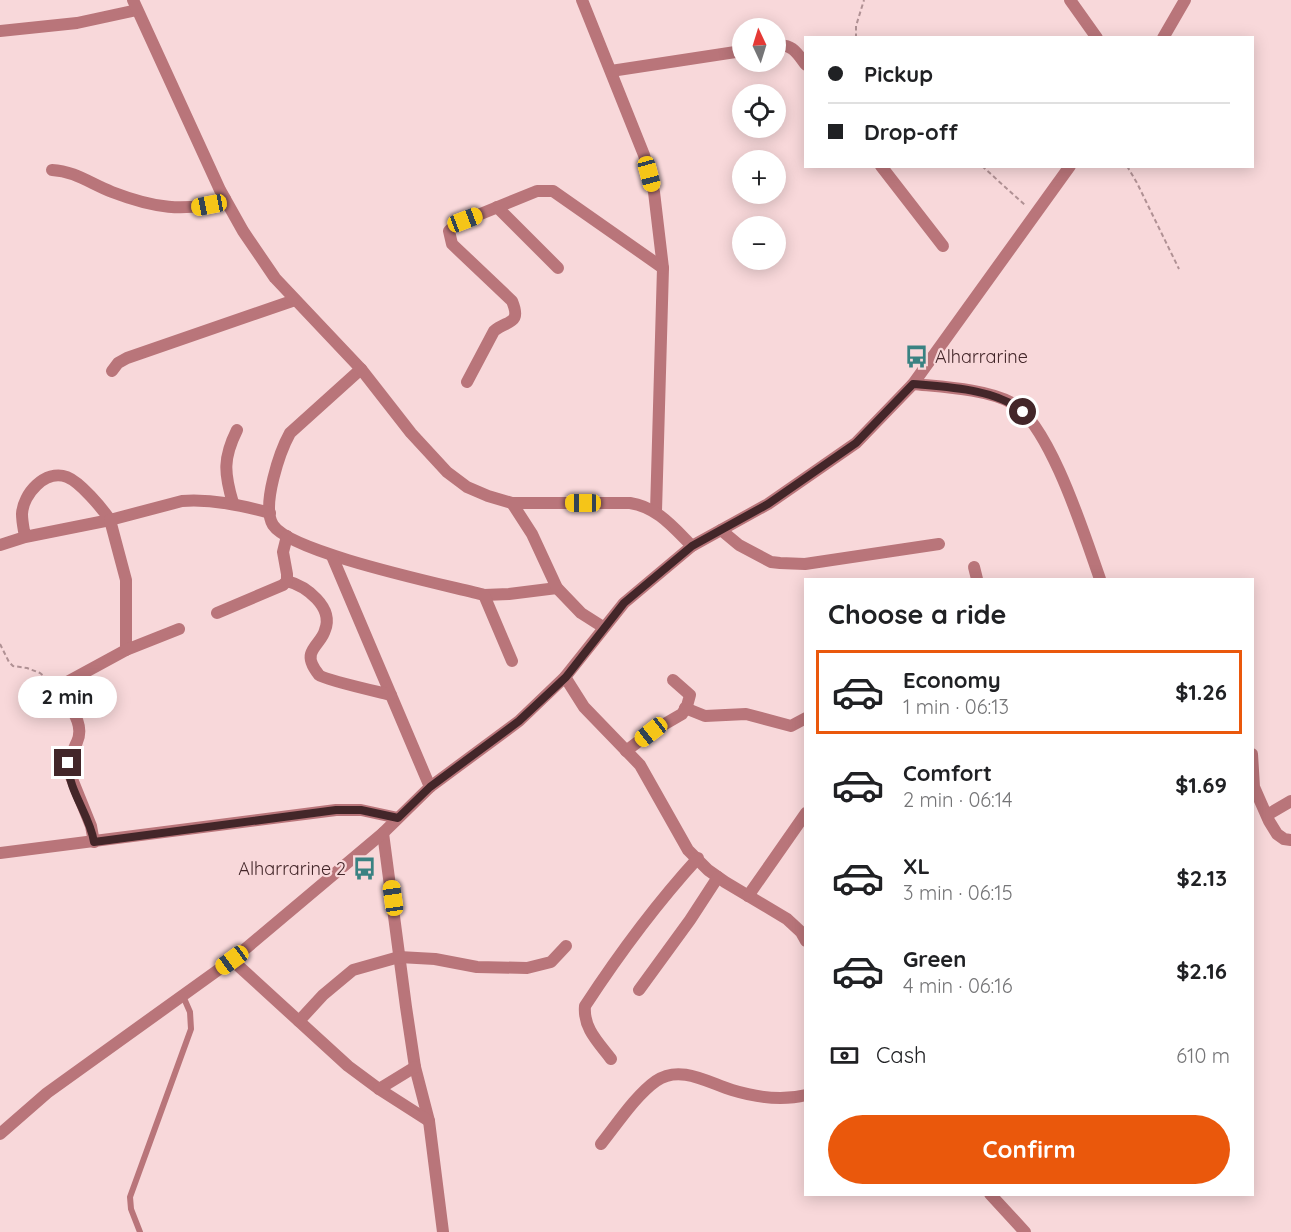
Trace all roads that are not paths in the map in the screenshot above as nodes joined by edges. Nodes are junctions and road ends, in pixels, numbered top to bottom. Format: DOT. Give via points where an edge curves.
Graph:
graph roads {
  1 [pos="582,0"];
  2 [pos="1070,0"];
  3 [pos="1185,0"];
  4 [pos="135,5"];
  5 [pos="0,32"];
  6 [pos="1096,36"];
  7 [pos="1164,36"];
  8 [pos="786,45"];
  9 [pos="732,53"];
  10 [pos="804,62"];
  11 [pos="611,71"];
  12 [pos="883,168"];
  13 [pos="1069,168"];
  14 [pos="52,170"];
  15 [pos="225,199"];
  16 [pos="497,207"];
  17 [pos="943,246"];
  18 [pos="558,268"];
  19 [pos="663,268"];
  20 [pos="295,300"];
  21 [pos="361,369"];
  22 [pos="112,371"];
  23 [pos="467,382"];
  24 [pos="913,384"];
  25 [pos="237,430"];
  26 [pos="512,502"];
  27 [pos="233,503"];
  28 [pos="656,511"];
  29 [pos="270,513"];
  30 [pos="110,520"];
  31 [pos="721,530"];
  32 [pos="287,536"];
  33 [pos="25,537"];
  34 [pos="939,543"];
  35 [pos="0,545"];
  36 [pos="692,546"];
  37 [pos="332,556"];
  38 [pos="1100,578"];
  39 [pos="287,581"];
  40 [pos="556,588"];
  41 [pos="484,595"];
  42 [pos="217,613"];
  43 [pos="603,627"];
  44 [pos="179,629"];
  45 [pos="126,650"];
  46 [pos="512,661"];
  47 [pos="566,677"];
  48 [pos="673,680"];
  49 [pos="391,696"];
  50 [pos="685,708"];
  51 [pos="804,719"];
  52 [pos="626,751"];
  53 [pos="430,787"];
  54 [pos="1254,790"];
  55 [pos="1291,801"];
  56 [pos="1267,815"];
  57 [pos="804,816"];
  58 [pos="398,818"];
  59 [pos="383,833"];
  60 [pos="1291,840"];
  61 [pos="94,842"];
  62 [pos="0,854"];
  63 [pos="698,858"];
  64 [pos="718,877"];
  65 [pos="748,896"];
  66 [pos="804,937"];
  67 [pos="566,946"];
  68 [pos="399,957"];
  69 [pos="232,960"];
  70 [pos="639,990"];
  71 [pos="183,995"];
  72 [pos="299,1021"];
  73 [pos="611,1059"];
  74 [pos="415,1067"];
  75 [pos="379,1089"];
  76 [pos="804,1096"];
  77 [pos="429,1121"];
  78 [pos="0,1134"];
  79 [pos="601,1144"];
  80 [pos="992,1196"];
  81 [pos="140,1232"];
  82 [pos="443,1232"];
  83 [pos="1025,1232"];
  1 -- 11 [label="street"];
  2 -- 6 [label="street"];
  3 -- 7 [label="street"];
  4 -- 5 [label="street" via="77,23"];
  4 -- 15 [label="street"];
  8 -- 10 [label="street"];
  9 -- 11 [label="street"];
  11 -- 19 [label="street" via="654,192"];
  12 -- 17 [label="street"];
  13 -- 24 [label="street"];
  14 -- 15 [label="street" via="64,170 113,192 169,208 194,208"];
  15 -- 20 [label="street" via="275,278"];
  16 -- 18 [label="street"];
  16 -- 19 [label="street" via="537,191 553,191"];
  16 -- 23 [label="street" via="456,224 449,231 452,244 512,301 515,309 512,323 495,331"];
  19 -- 28 [label="street"];
  20 -- 21 [label="street"];
  20 -- 22 [label="street" via="127,358"];
  21 -- 26 [label="street" via="447,472 467,487"];
  21 -- 29 [label="street" via="290,433 277,463"];
  24 -- 31 [label="street" via="856,443 768,504"];
  24 -- 38 [label="street" via="994,396 1014,404 1033,421 1059,468"];
  25 -- 27 [label="street" via="225,464"];
  26 -- 28 [label="street" via="630,503"];
  26 -- 40 [label="street" via="532,534"];
  27 -- 29 [label="street"];
  27 -- 30 [label="street" via="182,501"];
  28 -- 36 [label="street"];
  29 -- 32 [label="street" via="273,525"];
  30 -- 33 [label="street"];
  30 -- 33 [label="street" via="80,486 66,476 50,476 27,496 22,513"];
  30 -- 45 [label="street" via="126,580"];
  31 -- 34 [label="street" via="739,545 780,563 805,564"];
  31 -- 36 [label="street"];
  32 -- 37 [label="street"];
  32 -- 39 [label="street" via="283,552"];
  33 -- 35 [label="street"];
  36 -- 43 [label="street" via="624,603"];
  37 -- 41 [label="street"];
  37 -- 49 [label="street"];
  39 -- 42 [label="street"];
  39 -- 49 [label="street" via="304,588 325,612 326,630 311,654 312,665 320,676"];
  40 -- 41 [label="street"];
  40 -- 43 [label="street" via="581,613"];
  41 -- 46 [label="street"];
  43 -- 47 [label="street"];
  44 -- 45 [label="street"];
  45 -- 61 [label="street" via="58,687 80,722 80,735 68,769"];
  47 -- 52 [label="street" via="584,707"];
  47 -- 53 [label="street" via="519,721"];
  48 -- 50 [label="street" via="690,695"];
  49 -- 53 [label="street"];
  50 -- 51 [label="street" via="705,716 746,714 791,726"];
  50 -- 52 [label="street" via="682,714"];
  52 -- 63 [label="street" via="640,765 688,850"];
  53 -- 58 [label="street"];
  54 -- 56 [label="street"];
  55 -- 56 [label="street"];
  56 -- 60 [label="street" via="1276,834"];
  57 -- 65 [label="street"];
  58 -- 59 [label="street"];
  58 -- 61 [label="street" via="361,810 336,810"];
  59 -- 68 [label="street"];
  59 -- 69 [label="street"];
  61 -- 62 [label="street"];
  63 -- 64 [label="street"];
  63 -- 73 [label="street" via="618,954 585,1006 588,1029"];
  64 -- 65 [label="street"];
  64 -- 70 [label="street"];
  65 -- 66 [label="street" via="787,919"];
  67 -- 68 [label="street" via="551,962 527,969"];
  68 -- 72 [label="street" via="353,970"];
  68 -- 74 [label="street"];
  69 -- 71 [label="street"];
  69 -- 72 [label="street"];
  71 -- 78 [label="street" via="47,1093"];
  71 -- 81 [label="lane" via="191,1029 130,1197"];
  72 -- 75 [label="street"];
  74 -- 75 [label="street"];
  74 -- 77 [label="street"];
  75 -- 77 [label="street"];
  76 -- 79 [label="street" via="778,1098 734,1090 694,1076 672,1075 648,1088"];
  77 -- 82 [label="street"];
  80 -- 83 [label="street"];
}
